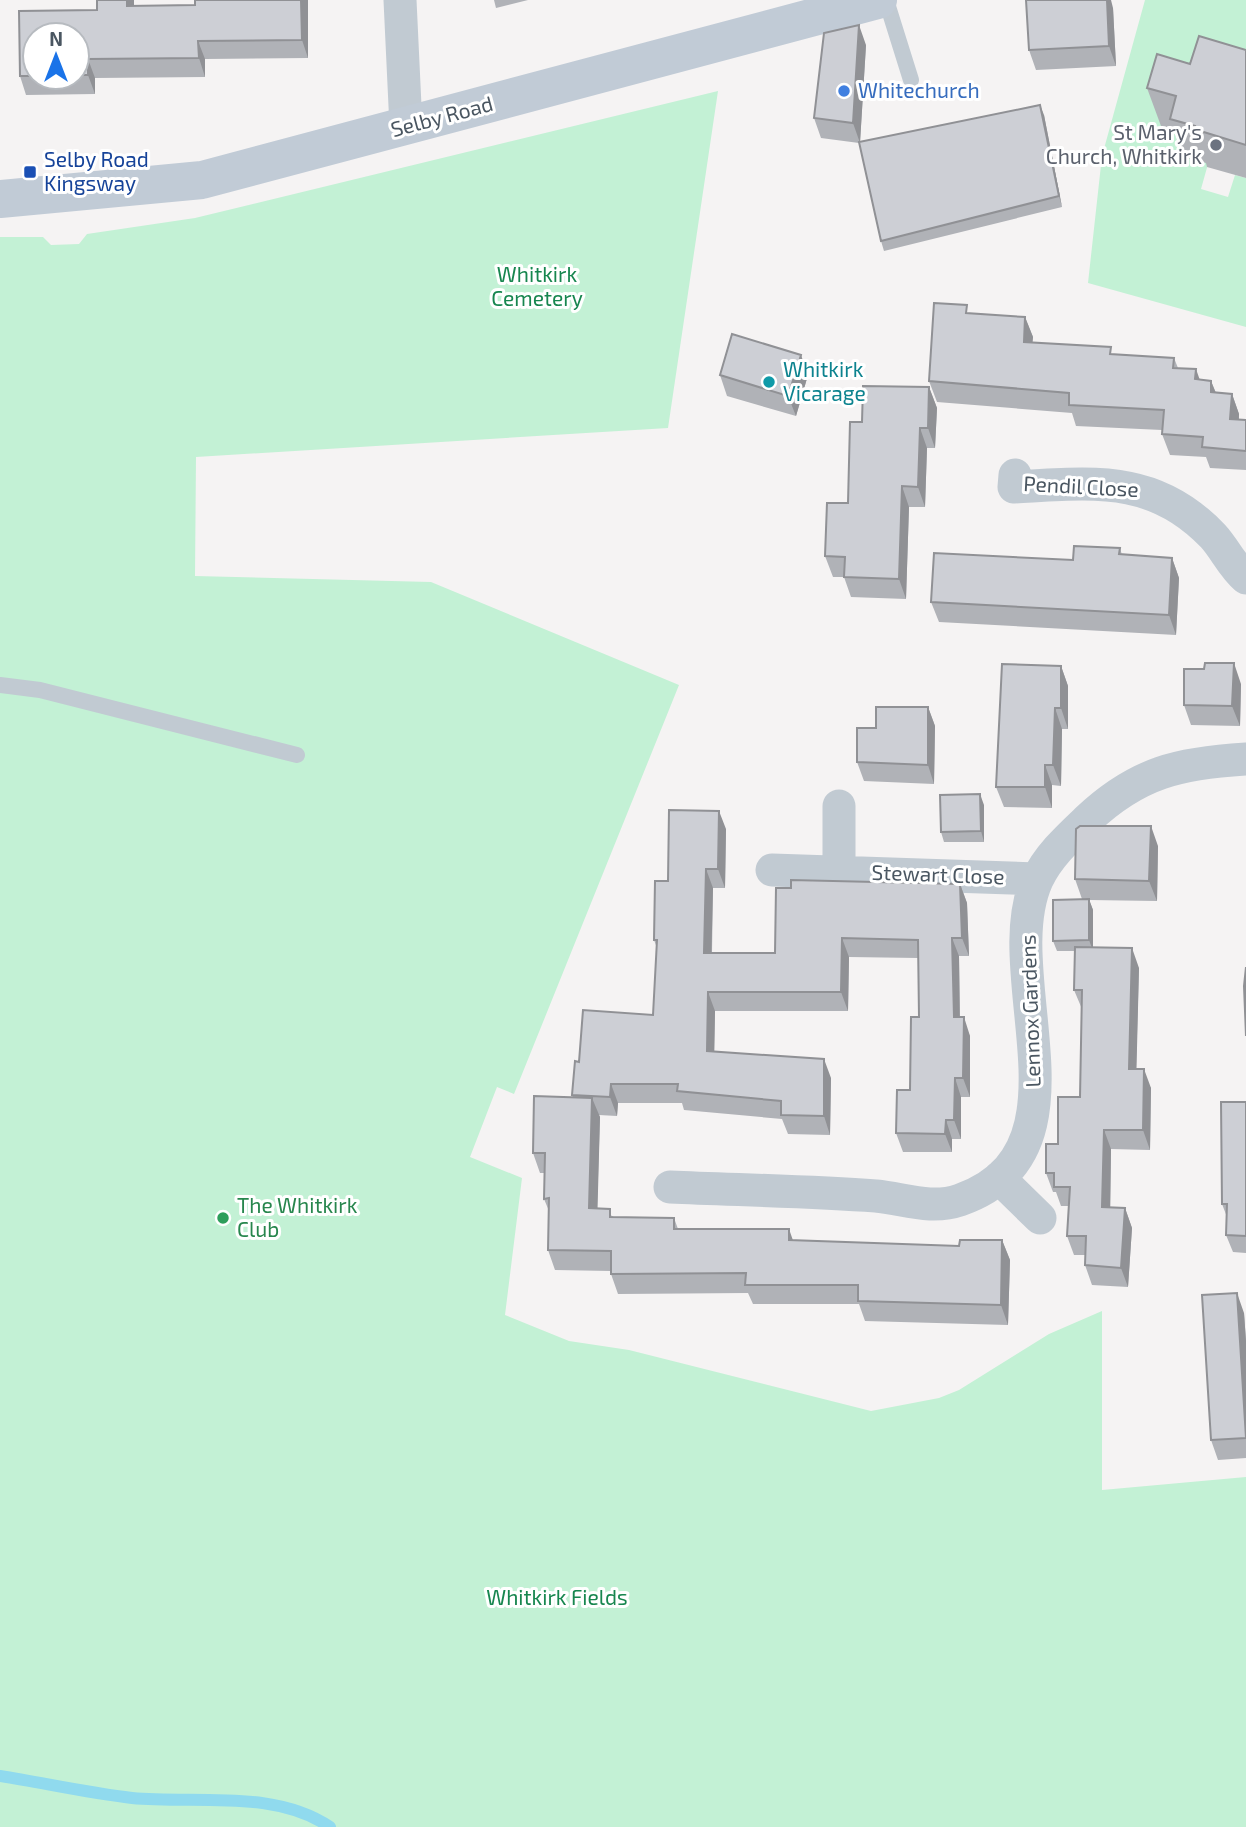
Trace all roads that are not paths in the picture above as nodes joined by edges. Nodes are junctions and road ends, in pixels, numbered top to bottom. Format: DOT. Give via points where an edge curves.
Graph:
graph roads {
  1 [pos="400,0"];
  2 [pos="878,0"];
  3 [pos="886,0"];
  4 [pos="911,80"];
  5 [pos="406,127"];
  6 [pos="0,199"];
  7 [pos="1015,475"];
  8 [pos="1246,578"];
  9 [pos="0,685"];
  10 [pos="297,755"];
  11 [pos="1246,759"];
  12 [pos="839,806"];
  13 [pos="772,870"];
  14 [pos="839,871"];
  15 [pos="1037,879"];
  16 [pos="999,1178"];
  17 [pos="670,1187"];
  18 [pos="1040,1218"];
  1 -- 5 [label="street"];
  2 -- 5 [label="main road, Selby Road"];
  3 -- 4 [label="lane"];
  5 -- 6 [label="main road, Selby Road" via="202,180"];
  7 -- 8 [label="street, Pendil Close" via="1014,486 1125,486 1158,494 1215,538"];
  9 -- 10 [label="lane" via="40,690"];
  11 -- 15 [label="street, Lennox Gardens" via="1198,762 1156,772 1101,807 1061,845"];
  12 -- 14 [label="street"];
  13 -- 14 [label="street, Stewart Close"];
  14 -- 15 [label="street, Stewart Close"];
  15 -- 16 [label="street, Lennox Gardens" via="1026,941 1036,1088 1026,1138"];
  16 -- 17 [label="street, Lennox Gardens" via="962,1199 919,1204 879,1197"];
  16 -- 18 [label="street"];
}
